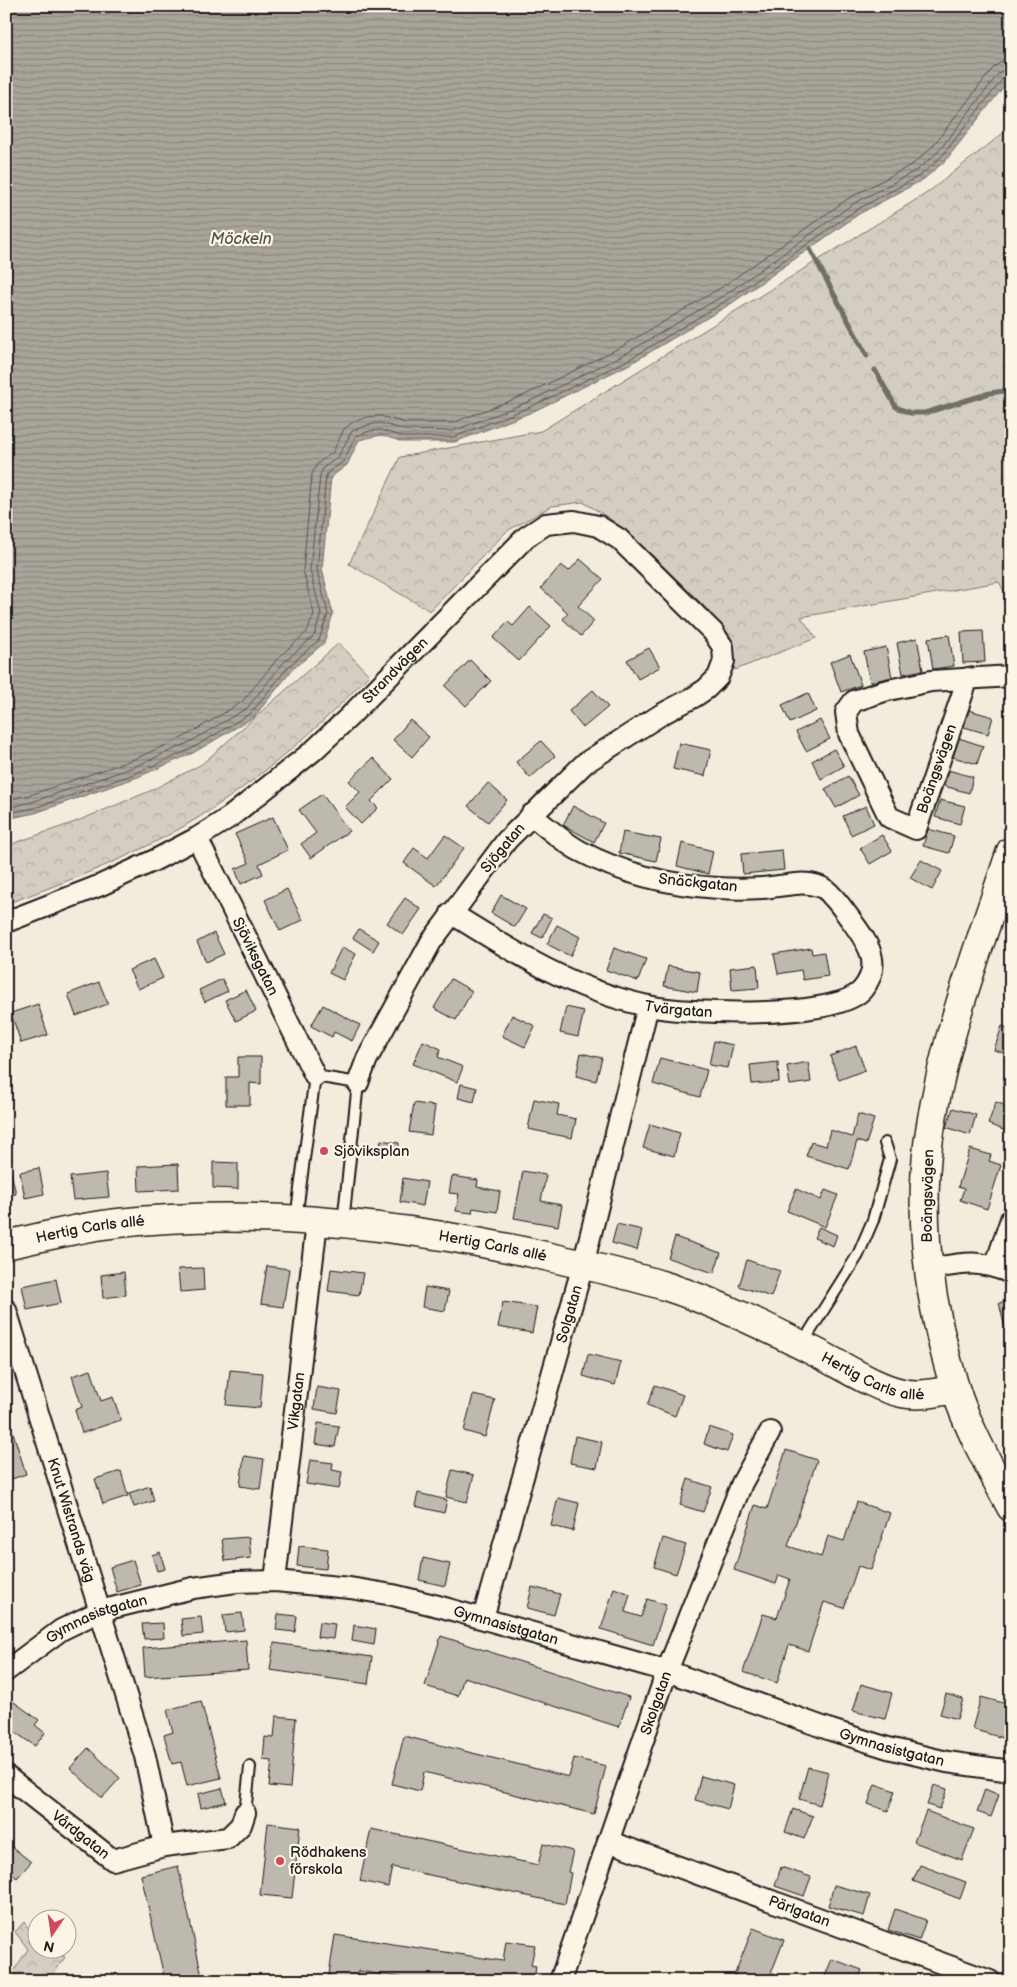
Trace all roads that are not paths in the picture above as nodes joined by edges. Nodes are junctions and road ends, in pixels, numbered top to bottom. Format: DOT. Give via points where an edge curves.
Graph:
graph roads {
  1 [pos="1011,676"];
  2 [pos="718,677"];
  3 [pos="968,678"];
  4 [pos="531,815"];
  5 [pos="197,838"];
  6 [pos="1011,851"];
  7 [pos="451,913"];
  8 [pos="6,922"];
  9 [pos="860,933"];
  10 [pos="648,1006"];
  11 [pos="315,1076"];
  12 [pos="358,1083"];
  13 [pos="885,1143"];
  14 [pos="1011,1219"];
  15 [pos="319,1222"];
  16 [pos="6,1245"];
  17 [pos="583,1265"];
  18 [pos="929,1269"];
  19 [pos="1003,1270"];
  20 [pos="6,1310"];
  21 [pos="802,1345"];
  22 [pos="955,1389"];
  23 [pos="770,1432"];
  24 [pos="1011,1508"];
  25 [pos="275,1581"];
  26 [pos="100,1611"];
  27 [pos="483,1618"];
  28 [pos="6,1671"];
  29 [pos="667,1671"];
  30 [pos="250,1767"];
  31 [pos="1011,1771"];
  32 [pos="6,1776"];
  33 [pos="245,1813"];
  34 [pos="608,1842"];
  35 [pos="164,1846"];
  36 [pos="560,1981"];
  37 [pos="990,1981"];
  1 -- 3 [label="street, Boängsvägen"];
  2 -- 4 [label="street, Sjögatan" via="694,697 585,763"];
  2 -- 5 [label="street, Strandvägen" via="724,661 723,647 712,632 618,539 598,526 574,521 546,524 526,537 313,751 230,817"];
  3 -- 3 [label="street, Boängsvägen" via="884,692 854,702 846,712 849,734 889,817 916,829"];
  4 -- 7 [label="street, Sjögatan" via="507,840"];
  4 -- 9 [label="street, Snäckgatan" via="578,850 656,880 720,888 820,886 832,895"];
  5 -- 8 [label="street, Strandvägen" via="101,884"];
  5 -- 11 [label="street, Sjöviksgatan"];
  6 -- 18 [label="street, Boängsvägen" via="940,1078 925,1177"];
  7 -- 10 [label="street, Tvärgatan" via="515,954 561,977 595,991"];
  7 -- 12 [label="street, Sjögatan" via="426,951 367,1059"];
  9 -- 10 [label="street, Tvärgatan" via="873,956 871,974 861,991 842,1000 812,1008 768,1012 685,1011"];
  10 -- 17 [label="street, Solgatan"];
  11 -- 12 [label="lane"];
  11 -- 15 [label="lane"];
  12 -- 15 [label="lane"];
  13 -- 21 [label="lane" via="890,1160 873,1220 858,1255"];
  14 -- 19 [label="street"];
  15 -- 16 [label="street, Hertig Carls allé" via="241,1218 118,1223"];
  15 -- 17 [label="street, Hertig Carls allé" via="472,1241"];
  15 -- 25 [label="street, Vikgatan"];
  17 -- 21 [label="street, Hertig Carls allé" via="671,1288 733,1312"];
  17 -- 27 [label="street, Solgatan"];
  18 -- 19 [label="street" via="972,1262"];
  18 -- 22 [label="street, Boängsvägen" via="942,1342"];
  20 -- 26 [label="street, Knut Wistrands väg"];
  21 -- 22 [label="street, Hertig Carls allé" via="901,1393 921,1395"];
  22 -- 24 [label="street, Boängsvägen"];
  23 -- 29 [label="street, Skolgatan" via="742,1483"];
  25 -- 26 [label="street, Gymnasistgatan" via="193,1588"];
  25 -- 27 [label="street, Gymnasistgatan" via="393,1595"];
  26 -- 28 [label="street, Gymnasistgatan" via="61,1630"];
  26 -- 35 [label="street, Knut Wistrands väg" via="145,1756"];
  27 -- 29 [label="street, Gymnasistgatan"];
  29 -- 31 [label="street, Gymnasistgatan" via="888,1748 947,1762"];
  29 -- 34 [label="street, Skolgatan"];
  30 -- 33 [label="lane"];
  32 -- 35 [label="street, Vårdgatan" via="114,1860"];
  33 -- 35 [label="street" via="241,1825 228,1838"];
  34 -- 36 [label="street, Skolgatan"];
  34 -- 37 [label="street, Pärlgatan"];
}
